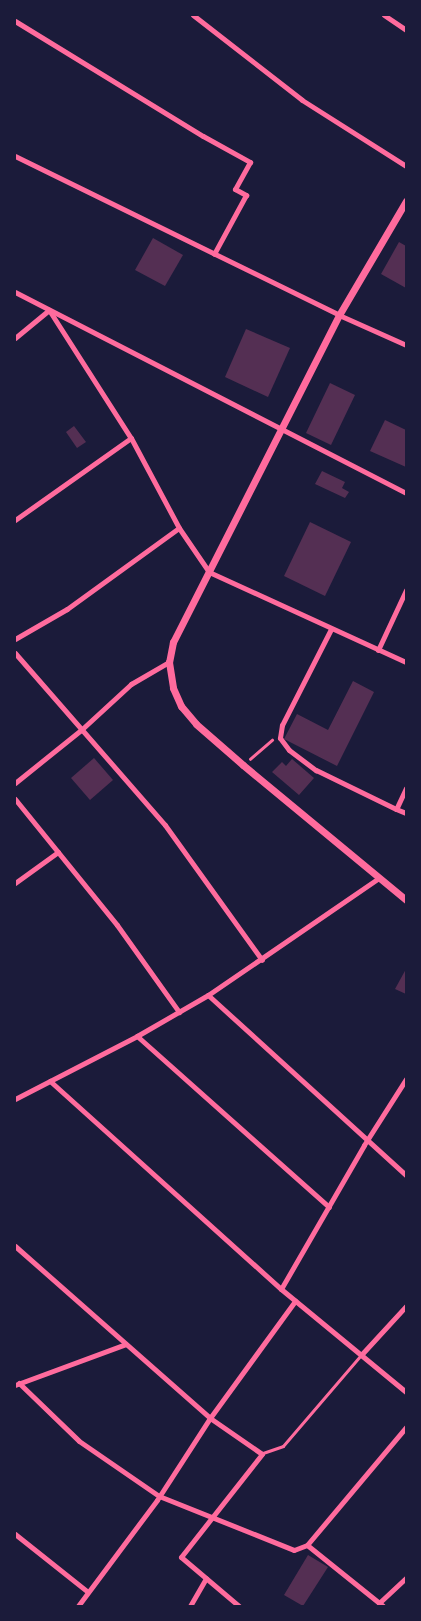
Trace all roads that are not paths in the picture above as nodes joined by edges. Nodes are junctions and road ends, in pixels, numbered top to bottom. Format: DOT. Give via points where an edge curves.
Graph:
graph roads {
  1 [pos="194,15"];
  2 [pos="384,15"];
  3 [pos="15,21"];
  4 [pos="406,30"];
  5 [pos="15,156"];
  6 [pos="406,166"];
  7 [pos="406,201"];
  8 [pos="214,254"];
  9 [pos="15,292"];
  10 [pos="49,310"];
  11 [pos="339,315"];
  12 [pos="15,338"];
  13 [pos="406,345"];
  14 [pos="281,430"];
  15 [pos="131,438"];
  16 [pos="406,493"];
  17 [pos="15,520"];
  18 [pos="179,528"];
  19 [pos="210,572"];
  20 [pos="406,590"];
  21 [pos="331,629"];
  22 [pos="15,639"];
  23 [pos="378,650"];
  24 [pos="15,653"];
  25 [pos="169,662"];
  26 [pos="406,662"];
  27 [pos="81,730"];
  28 [pos="15,783"];
  29 [pos="406,788"];
  30 [pos="15,798"];
  31 [pos="396,809"];
  32 [pos="406,813"];
  33 [pos="58,852"];
  34 [pos="379,878"];
  35 [pos="15,883"];
  36 [pos="406,900"];
  37 [pos="262,960"];
  38 [pos="208,995"];
  39 [pos="178,1012"];
  40 [pos="137,1036"];
  41 [pos="406,1079"];
  42 [pos="50,1081"];
  43 [pos="15,1099"];
  44 [pos="367,1142"];
  45 [pos="406,1175"];
  46 [pos="329,1206"];
  47 [pos="15,1246"];
  48 [pos="281,1289"];
  49 [pos="295,1301"];
  50 [pos="406,1306"];
  51 [pos="126,1344"];
  52 [pos="360,1355"];
  53 [pos="17,1384"];
  54 [pos="406,1392"];
  55 [pos="210,1418"];
  56 [pos="406,1427"];
  57 [pos="262,1454"];
  58 [pos="159,1496"];
  59 [pos="212,1516"];
  60 [pos="15,1534"];
  61 [pos="307,1544"];
  62 [pos="206,1578"];
  63 [pos="406,1578"];
  64 [pos="88,1592"];
  65 [pos="381,1605"];
  66 [pos="78,1606"];
  67 [pos="190,1606"];
  68 [pos="238,1606"];
  1 -- 6 [label="street" via="302,100"];
  2 -- 4 [label="street"];
  3 -- 8 [label="street" via="250,162 236,189 246,195"];
  5 -- 8 [label="street"];
  7 -- 11 [label="street"];
  8 -- 11 [label="street"];
  9 -- 10 [label="street"];
  10 -- 12 [label="street"];
  10 -- 14 [label="street"];
  10 -- 15 [label="street"];
  11 -- 13 [label="street"];
  11 -- 14 [label="street"];
  14 -- 16 [label="street"];
  14 -- 19 [label="street"];
  15 -- 17 [label="street"];
  15 -- 18 [label="street"];
  18 -- 19 [label="street"];
  18 -- 22 [label="street" via="67,609"];
  19 -- 21 [label="street"];
  19 -- 25 [label="street" via="173,642"];
  20 -- 23 [label="street"];
  21 -- 23 [label="street"];
  21 -- 31 [label="street" via="282,725 280,738 289,750 316,770"];
  23 -- 26 [label="street"];
  24 -- 27 [label="street"];
  25 -- 27 [label="street" via="131,684"];
  25 -- 34 [label="street" via="173,688 181,706 196,724"];
  27 -- 28 [label="street"];
  27 -- 37 [label="street" via="165,825"];
  29 -- 31 [label="street"];
  30 -- 33 [label="street"];
  31 -- 32 [label="street"];
  33 -- 35 [label="street"];
  33 -- 39 [label="street" via="117,925"];
  34 -- 36 [label="street"];
  34 -- 37 [label="street"];
  37 -- 38 [label="street"];
  38 -- 39 [label="street"];
  38 -- 44 [label="street"];
  39 -- 40 [label="street"];
  40 -- 42 [label="street"];
  40 -- 46 [label="street"];
  41 -- 44 [label="street"];
  42 -- 43 [label="street"];
  42 -- 48 [label="street"];
  44 -- 45 [label="street"];
  44 -- 46 [label="street"];
  46 -- 48 [label="street"];
  47 -- 51 [label="street"];
  48 -- 49 [label="street"];
  49 -- 52 [label="street"];
  49 -- 55 [label="street"];
  50 -- 52 [label="street"];
  51 -- 53 [label="street"];
  51 -- 55 [label="street"];
  52 -- 54 [label="street"];
  52 -- 57 [label="lane" via="283,1446"];
  53 -- 58 [label="street" via="79,1441"];
  55 -- 57 [label="street"];
  55 -- 58 [label="street"];
  56 -- 61 [label="street"];
  57 -- 59 [label="street"];
  58 -- 59 [label="street"];
  58 -- 64 [label="street"];
  59 -- 61 [label="street" via="294,1550"];
  59 -- 62 [label="street" via="181,1557"];
  60 -- 64 [label="street"];
  61 -- 65 [label="street"];
  62 -- 67 [label="street"];
  62 -- 68 [label="street"];
  63 -- 65 [label="street"];
  64 -- 66 [label="street"];
}
